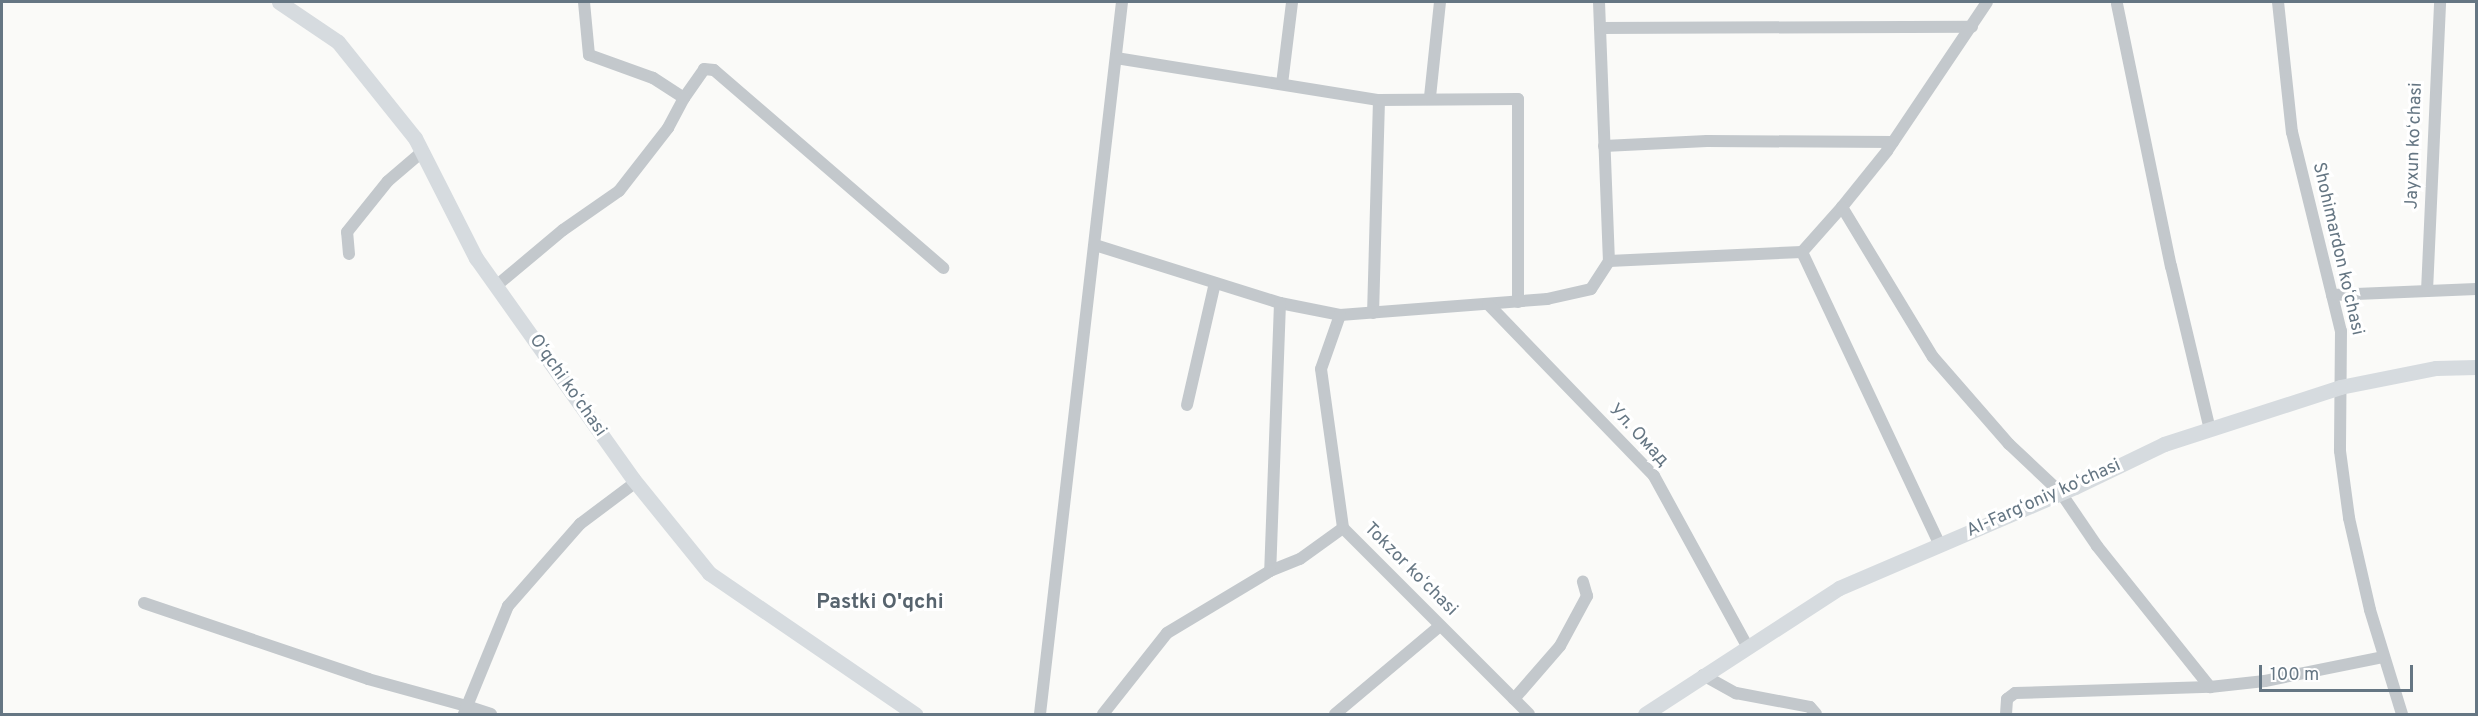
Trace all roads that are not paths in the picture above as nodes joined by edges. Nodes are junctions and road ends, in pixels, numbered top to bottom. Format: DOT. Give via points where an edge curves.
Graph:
graph roads {
  1 [pos="279,2"];
  2 [pos="584,2"];
  3 [pos="1122,2"];
  4 [pos="1292,2"];
  5 [pos="1440,2"];
  6 [pos="1599,2"];
  7 [pos="1987,2"];
  8 [pos="2278,2"];
  9 [pos="2440,3"];
  10 [pos="2117,4"];
  11 [pos="1972,27"];
  12 [pos="1600,28"];
  13 [pos="1116,58"];
  14 [pos="1282,84"];
  15 [pos="684,98"];
  16 [pos="1430,98"];
  17 [pos="1379,100"];
  18 [pos="1893,142"];
  19 [pos="1604,146"];
  20 [pos="422,152"];
  21 [pos="1842,207"];
  22 [pos="1095,245"];
  23 [pos="1802,252"];
  24 [pos="349,254"];
  25 [pos="1609,261"];
  26 [pos="943,268"];
  27 [pos="1215,283"];
  28 [pos="496,286"];
  29 [pos="2476,289"];
  30 [pos="2427,291"];
  31 [pos="2332,295"];
  32 [pos="1518,302"];
  33 [pos="1280,303"];
  34 [pos="1488,304"];
  35 [pos="1373,313"];
  36 [pos="1340,315"];
  37 [pos="2476,367"];
  38 [pos="2340,387"];
  39 [pos="1187,405"];
  40 [pos="2209,426"];
  41 [pos="636,483"];
  42 [pos="2061,493"];
  43 [pos="1343,528"];
  44 [pos="1940,545"];
  45 [pos="1270,571"];
  46 [pos="1583,582"];
  47 [pos="144,603"];
  48 [pos="1440,626"];
  49 [pos="1748,646"];
  50 [pos="2383,657"];
  51 [pos="1703,675"];
  52 [pos="2210,687"];
  53 [pos="1514,699"];
  54 [pos="465,710"];
  55 [pos="491,714"];
  56 [pos="915,714"];
  57 [pos="1040,714"];
  58 [pos="1102,714"];
  59 [pos="1335,714"];
  60 [pos="1529,714"];
  61 [pos="1645,714"];
  62 [pos="1816,714"];
  63 [pos="2006,714"];
  64 [pos="2402,714"];
  1 -- 20 [label="main road, Oʻqchi koʻchasi" via="338,42"];
  2 -- 15 [label="street" via="589,54 653,78"];
  3 -- 13 [label="street"];
  4 -- 14 [label="street"];
  5 -- 16 [label="street"];
  6 -- 12 [label="street"];
  7 -- 11 [label="street"];
  8 -- 31 [label="street, Shohimardon koʻchasi" via="2292,132"];
  9 -- 30 [label="street, Jayxun koʻchasi"];
  10 -- 40 [label="street" via="2171,266"];
  11 -- 12 [label="street"];
  11 -- 18 [label="street"];
  12 -- 19 [label="street"];
  13 -- 14 [label="street"];
  13 -- 22 [label="street"];
  14 -- 17 [label="street"];
  15 -- 26 [label="street" via="704,69 714,70"];
  15 -- 28 [label="street" via="668,128 619,191 563,230"];
  16 -- 17 [label="street"];
  16 -- 32 [label="street" via="1518,99"];
  17 -- 35 [label="street"];
  18 -- 19 [label="street" via="1707,141"];
  18 -- 21 [label="street"];
  19 -- 25 [label="street"];
  20 -- 24 [label="street" via="388,181 347,232"];
  20 -- 28 [label="main road, Oʻqchi koʻchasi" via="476,258"];
  21 -- 23 [label="street"];
  21 -- 42 [label="street" via="1933,357 2009,444"];
  22 -- 27 [label="street"];
  22 -- 57 [label="street"];
  23 -- 25 [label="street"];
  23 -- 44 [label="street"];
  25 -- 32 [label="street" via="1590,289"];
  27 -- 33 [label="street"];
  27 -- 39 [label="street"];
  28 -- 41 [label="main road, Oʻqchi koʻchasi"];
  29 -- 30 [label="street"];
  30 -- 31 [label="street"];
  31 -- 38 [label="street, Shohimardon koʻchasi" via="2341,331"];
  32 -- 34 [label="street"];
  33 -- 36 [label="street"];
  33 -- 45 [label="street"];
  34 -- 35 [label="street"];
  34 -- 49 [label="street, Ул. Омад" via="1654,476"];
  35 -- 36 [label="street"];
  36 -- 43 [label="street, Tokzor koʻchasi" via="1321,369"];
  37 -- 38 [label="main road, Al-Fargʻoniy koʻchasi" via="2436,368"];
  38 -- 40 [label="main road, Al-Fargʻoniy koʻchasi"];
  38 -- 50 [label="street, Shohimardon koʻchasi" via="2340,451 2349,518"];
  40 -- 42 [label="main road, Al-Fargʻoniy koʻchasi"];
  41 -- 54 [label="street" via="580,524 527,580 508,606"];
  41 -- 56 [label="main road, Oʻqchi koʻchasi" via="709,573"];
  42 -- 44 [label="main road, Al-Fargʻoniy koʻchasi"];
  42 -- 52 [label="street" via="2097,546"];
  43 -- 45 [label="street" via="1300,560"];
  43 -- 48 [label="street, Tokzor koʻchasi"];
  44 -- 49 [label="main road, Al-Fargʻoniy koʻchasi" via="1839,588"];
  45 -- 58 [label="street" via="1167,633"];
  46 -- 53 [label="street" via="1587,596 1560,646"];
  47 -- 54 [label="street"];
  48 -- 53 [label="street, Tokzor koʻchasi"];
  48 -- 59 [label="street"];
  49 -- 51 [label="main road, Al-Fargʻoniy koʻchasi"];
  50 -- 52 [label="street" via="2265,681"];
  50 -- 64 [label="street, Shohimardon koʻchasi"];
  51 -- 61 [label="main road, Al-Fargʻoniy koʻchasi"];
  51 -- 62 [label="street" via="1736,693 1810,707"];
  52 -- 63 [label="street" via="2015,693 2007,699"];
  53 -- 60 [label="street, Tokzor koʻchasi"];
  54 -- 55 [label="street"];
}
